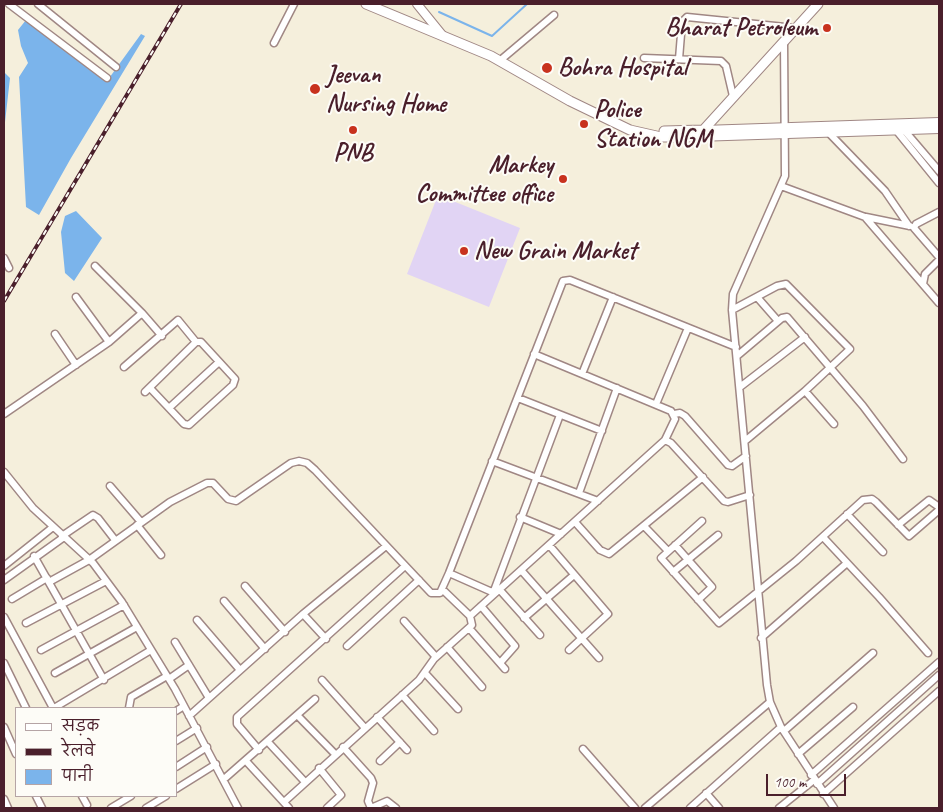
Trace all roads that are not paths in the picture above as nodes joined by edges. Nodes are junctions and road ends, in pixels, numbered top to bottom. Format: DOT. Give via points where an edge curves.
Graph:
graph roads {
  1 [pos="10,4"];
  2 [pos="38,4"];
  3 [pos="294,4"];
  4 [pos="366,4"];
  5 [pos="416,4"];
  6 [pos="818,4"];
  7 [pos="554,15"];
  8 [pos="795,28"];
  9 [pos="443,36"];
  10 [pos="784,39"];
  11 [pos="274,43"];
  12 [pos="491,56"];
  13 [pos="503,58"];
  14 [pos="644,58"];
  15 [pos="679,59"];
  16 [pos="116,67"];
  17 [pos="107,78"];
  18 [pos="733,96"];
  19 [pos="939,122"];
  20 [pos="939,129"];
  21 [pos="783,130"];
  22 [pos="900,130"];
  23 [pos="828,132"];
  24 [pos="700,133"];
  25 [pos="654,134"];
  26 [pos="939,171"];
  27 [pos="939,183"];
  28 [pos="781,186"];
  29 [pos="939,212"];
  30 [pos="865,217"];
  31 [pos="911,226"];
  32 [pos="4,258"];
  33 [pos="939,258"];
  34 [pos="95,266"];
  35 [pos="10,268"];
  36 [pos="923,284"];
  37 [pos="76,296"];
  38 [pos="613,297"];
  39 [pos="757,297"];
  40 [pos="939,303"];
  41 [pos="732,310"];
  42 [pos="142,313"];
  43 [pos="778,321"];
  44 [pos="688,328"];
  45 [pos="55,334"];
  46 [pos="162,336"];
  47 [pos="804,338"];
  48 [pos="109,342"];
  49 [pos="196,342"];
  50 [pos="736,347"];
  51 [pos="534,354"];
  52 [pos="737,356"];
  53 [pos="219,362"];
  54 [pos="76,365"];
  55 [pos="124,367"];
  56 [pos="831,367"];
  57 [pos="582,374"];
  58 [pos="617,388"];
  59 [pos="740,388"];
  60 [pos="805,391"];
  61 [pos="518,398"];
  62 [pos="656,404"];
  63 [pos="169,408"];
  64 [pos="4,414"];
  65 [pos="674,414"];
  66 [pos="560,415"];
  67 [pos="834,424"];
  68 [pos="602,431"];
  69 [pos="665,440"];
  70 [pos="744,441"];
  71 [pos="746,456"];
  72 [pos="903,459"];
  73 [pos="492,462"];
  74 [pos="4,472"];
  75 [pos="536,477"];
  76 [pos="703,477"];
  77 [pos="110,486"];
  78 [pos="579,493"];
  79 [pos="750,495"];
  80 [pos="598,501"];
  81 [pos="939,509"];
  82 [pos="847,514"];
  83 [pos="520,517"];
  84 [pos="702,521"];
  85 [pos="575,522"];
  86 [pos="139,524"];
  87 [pos="898,525"];
  88 [pos="644,526"];
  89 [pos="53,527"];
  90 [pos="561,534"];
  91 [pos="718,535"];
  92 [pos="63,537"];
  93 [pos="823,537"];
  94 [pos="115,540"];
  95 [pos="549,545"];
  96 [pos="675,545"];
  97 [pos="386,546"];
  98 [pos="668,551"];
  99 [pos="883,552"];
  100 [pos="161,555"];
  101 [pos="34,556"];
  102 [pos="89,560"];
  103 [pos="688,560"];
  104 [pos="847,563"];
  105 [pos="4,566"];
  106 [pos="405,566"];
  107 [pos="521,570"];
  108 [pos="673,572"];
  109 [pos="450,573"];
  110 [pos="574,575"];
  111 [pos="4,580"];
  112 [pos="48,580"];
  113 [pos="419,580"];
  114 [pos="106,581"];
  115 [pos="246,586"];
  116 [pos="442,589"];
  117 [pos="494,592"];
  118 [pos="757,593"];
  119 [pos="547,598"];
  120 [pos="12,599"];
  121 [pos="698,600"];
  122 [pos="224,601"];
  123 [pos="61,604"];
  124 [pos="124,605"];
  125 [pos="481,606"];
  126 [pos="304,614"];
  127 [pos="470,616"];
  128 [pos="4,617"];
  129 [pos="524,618"];
  130 [pos="197,620"];
  131 [pos="404,621"];
  132 [pos="26,622"];
  133 [pos="137,627"];
  134 [pos="469,628"];
  135 [pos="76,631"];
  136 [pos="285,632"];
  137 [pos="540,635"];
  138 [pos="582,638"];
  139 [pos="762,638"];
  140 [pos="326,639"];
  141 [pos="174,642"];
  142 [pos="348,646"];
  143 [pos="447,647"];
  144 [pos="265,649"];
  145 [pos="41,650"];
  146 [pos="151,650"];
  147 [pos="569,650"];
  148 [pos="873,653"];
  149 [pos="928,653"];
  150 [pos="89,654"];
  151 [pos="436,657"];
  152 [pos="599,658"];
  153 [pos="500,662"];
  154 [pos="939,662"];
  155 [pos="4,663"];
  156 [pos="189,665"];
  157 [pos="505,669"];
  158 [pos="240,670"];
  159 [pos="55,673"];
  160 [pos="425,673"];
  161 [pos="939,675"];
  162 [pos="168,678"];
  163 [pos="104,680"];
  164 [pos="322,680"];
  165 [pos="931,682"];
  166 [pos="482,687"];
  167 [pos="939,691"];
  168 [pos="402,695"];
  169 [pos="209,698"];
  170 [pos="314,699"];
  171 [pos="65,702"];
  172 [pos="770,702"];
  173 [pos="184,706"];
  174 [pos="26,707"];
  175 [pos="53,707"];
  176 [pos="56,707"];
  177 [pos="68,707"];
  178 [pos="129,707"];
  179 [pos="853,707"];
  180 [pos="458,709"];
  181 [pos="178,710"];
  182 [pos="298,715"];
  183 [pos="189,716"];
  184 [pos="378,717"];
  185 [pos="4,727"];
  186 [pos="197,728"];
  187 [pos="365,728"];
  188 [pos="782,729"];
  189 [pos="434,732"];
  190 [pos="178,740"];
  191 [pos="268,742"];
  192 [pos="400,742"];
  193 [pos="207,747"];
  194 [pos="343,747"];
  195 [pos="583,749"];
  196 [pos="259,750"];
  197 [pos="407,750"];
  198 [pos="15,752"];
  199 [pos="335,754"];
  200 [pos="798,754"];
  201 [pos="835,754"];
  202 [pos="246,761"];
  203 [pos="380,761"];
  204 [pos="843,761"];
  205 [pos="216,764"];
  206 [pos="178,766"];
  207 [pos="319,768"];
  208 [pos="224,779"];
  209 [pos="814,780"];
  210 [pos="304,782"];
  211 [pos="178,788"];
  212 [pos="706,793"];
  213 [pos="823,794"];
  214 [pos="83,797"];
  215 [pos="129,797"];
  216 [pos="164,797"];
  217 [pos="4,799"];
  218 [pos="284,802"];
  219 [pos="87,805"];
  220 [pos="235,807"];
  221 [pos="8,808"];
  222 [pos="111,808"];
  223 [pos="146,808"];
  224 [pos="289,808"];
  225 [pos="327,808"];
  226 [pos="371,808"];
  227 [pos="396,808"];
  228 [pos="634,808"];
  229 [pos="645,808"];
  230 [pos="690,808"];
  231 [pos="719,808"];
  232 [pos="780,808"];
  233 [pos="834,808"];
  1 -- 17 [label="street"];
  2 -- 16 [label="street"];
  3 -- 11 [label="street"];
  4 -- 9 [label="highway"];
  5 -- 9 [label="main road"];
  6 -- 8 [label="highway"];
  7 -- 13 [label="street"];
  8 -- 10 [label="highway"];
  8 -- 15 [label="street" via="687,17 682,22"];
  9 -- 12 [label="highway"];
  10 -- 18 [label="highway"];
  10 -- 21 [label="street"];
  12 -- 13 [label="highway"];
  12 -- 25 [label="highway" via="594,113 630,130"];
  13 -- 25 [label="highway"];
  14 -- 15 [label="street"];
  15 -- 18 [label="street" via="723,62"];
  18 -- 24 [label="highway"];
  19 -- 21 [label="main road"];
  20 -- 22 [label="main road"];
  21 -- 23 [label="main road"];
  21 -- 24 [label="main road"];
  21 -- 28 [label="street" via="786,166"];
  22 -- 23 [label="main road"];
  22 -- 26 [label="street"];
  22 -- 27 [label="street"];
  23 -- 31 [label="street" via="885,191"];
  24 -- 25 [label="highway"];
  28 -- 30 [label="street"];
  28 -- 41 [label="street" via="733,294"];
  29 -- 31 [label="street"];
  30 -- 31 [label="street"];
  30 -- 36 [label="street"];
  31 -- 33 [label="street"];
  32 -- 35 [label="street"];
  33 -- 36 [label="street" via="925,274"];
  34 -- 42 [label="street"];
  36 -- 40 [label="street"];
  37 -- 48 [label="street"];
  38 -- 44 [label="street"];
  38 -- 51 [label="street" via="566,279"];
  38 -- 57 [label="street"];
  39 -- 41 [label="street"];
  39 -- 43 [label="street"];
  39 -- 56 [label="street" via="782,284 795,291 848,345 849,352"];
  41 -- 50 [label="street"];
  42 -- 46 [label="street"];
  42 -- 48 [label="street"];
  43 -- 47 [label="street" via="787,317"];
  43 -- 52 [label="street"];
  44 -- 50 [label="street"];
  44 -- 62 [label="street"];
  45 -- 54 [label="street"];
  46 -- 49 [label="street" via="178,320"];
  46 -- 55 [label="street"];
  47 -- 56 [label="street"];
  47 -- 59 [label="street"];
  48 -- 54 [label="street"];
  49 -- 53 [label="street" via="201,342"];
  49 -- 63 [label="street" via="148,390"];
  50 -- 52 [label="street"];
  51 -- 57 [label="street"];
  51 -- 61 [label="street"];
  52 -- 59 [label="street"];
  53 -- 63 [label="street"];
  53 -- 63 [label="street" via="235,383 191,424 184,424"];
  54 -- 64 [label="street"];
  56 -- 60 [label="street"];
  56 -- 72 [label="street"];
  57 -- 58 [label="street"];
  58 -- 62 [label="street"];
  58 -- 68 [label="street"];
  59 -- 70 [label="street"];
  60 -- 67 [label="street"];
  60 -- 70 [label="street"];
  61 -- 66 [label="street"];
  61 -- 73 [label="street"];
  62 -- 65 [label="street"];
  65 -- 69 [label="street"];
  65 -- 71 [label="street" via="685,416 728,465 732,466"];
  66 -- 68 [label="street"];
  66 -- 75 [label="street"];
  68 -- 78 [label="street"];
  69 -- 76 [label="street"];
  69 -- 80 [label="street"];
  70 -- 71 [label="street"];
  71 -- 79 [label="street"];
  73 -- 75 [label="street"];
  73 -- 109 [label="street"];
  74 -- 89 [label="street"];
  75 -- 78 [label="street"];
  75 -- 83 [label="street"];
  76 -- 79 [label="street" via="728,502"];
  76 -- 88 [label="street"];
  77 -- 86 [label="street"];
  78 -- 80 [label="street"];
  79 -- 118 [label="street"];
  80 -- 85 [label="street"];
  81 -- 87 [label="street" via="929,500"];
  81 -- 87 [label="street" via="912,535"];
  82 -- 87 [label="street" via="863,500 872,500"];
  82 -- 93 [label="street"];
  82 -- 99 [label="street"];
  83 -- 90 [label="street"];
  83 -- 117 [label="street"];
  84 -- 96 [label="street"];
  85 -- 88 [label="street" via="604,554 613,552"];
  85 -- 90 [label="street"];
  86 -- 94 [label="street"];
  86 -- 97 [label="street" via="178,497 210,482 228,499 236,501 299,461 315,470"];
  86 -- 100 [label="street"];
  88 -- 98 [label="street"];
  89 -- 92 [label="street"];
  89 -- 105 [label="street"];
  90 -- 95 [label="street"];
  91 -- 103 [label="street"];
  92 -- 94 [label="street" via="92,515"];
  92 -- 101 [label="street"];
  92 -- 102 [label="street"];
  93 -- 104 [label="street"];
  93 -- 118 [label="street"];
  94 -- 102 [label="street"];
  95 -- 107 [label="street"];
  95 -- 110 [label="street"];
  96 -- 98 [label="street"];
  96 -- 103 [label="street"];
  97 -- 106 [label="street"];
  97 -- 126 [label="street"];
  98 -- 108 [label="street" via="660,558"];
  101 -- 111 [label="street"];
  101 -- 112 [label="street"];
  102 -- 112 [label="street"];
  102 -- 114 [label="street"];
  103 -- 108 [label="street"];
  103 -- 121 [label="street" via="712,587"];
  104 -- 139 [label="street"];
  104 -- 149 [label="street"];
  106 -- 113 [label="street"];
  106 -- 140 [label="street"];
  107 -- 117 [label="street"];
  107 -- 119 [label="street"];
  108 -- 121 [label="street"];
  109 -- 116 [label="street"];
  109 -- 117 [label="street"];
  110 -- 119 [label="street"];
  110 -- 138 [label="street" via="608,614"];
  112 -- 120 [label="street"];
  112 -- 123 [label="street"];
  113 -- 116 [label="street" via="435,594"];
  113 -- 142 [label="street"];
  114 -- 123 [label="street"];
  114 -- 124 [label="street"];
  115 -- 136 [label="street"];
  116 -- 127 [label="street"];
  117 -- 125 [label="street"];
  117 -- 129 [label="street"];
  118 -- 121 [label="street" via="719,623"];
  118 -- 139 [label="street"];
  119 -- 129 [label="street"];
  119 -- 138 [label="street"];
  122 -- 144 [label="street"];
  123 -- 132 [label="street"];
  123 -- 135 [label="street"];
  124 -- 133 [label="street"];
  124 -- 135 [label="street"];
  125 -- 127 [label="street"];
  125 -- 153 [label="street" via="515,646"];
  126 -- 136 [label="street"];
  126 -- 140 [label="street"];
  127 -- 134 [label="street" via="473,622"];
  128 -- 175 [label="street"];
  129 -- 137 [label="street"];
  130 -- 158 [label="street"];
  131 -- 151 [label="street"];
  133 -- 146 [label="street"];
  133 -- 150 [label="street"];
  134 -- 143 [label="street"];
  134 -- 153 [label="street"];
  135 -- 145 [label="street"];
  135 -- 150 [label="street"];
  136 -- 144 [label="street"];
  138 -- 147 [label="street"];
  138 -- 152 [label="street"];
  139 -- 172 [label="street"];
  140 -- 196 [label="street" via="236,719"];
  141 -- 156 [label="street"];
  143 -- 151 [label="street"];
  143 -- 166 [label="street"];
  144 -- 158 [label="street"];
  146 -- 162 [label="street"];
  146 -- 163 [label="street"];
  148 -- 188 [label="street"];
  150 -- 159 [label="street"];
  150 -- 163 [label="street"];
  151 -- 160 [label="street"];
  153 -- 157 [label="street"];
  154 -- 201 [label="street"];
  155 -- 174 [label="street"];
  156 -- 162 [label="street"];
  156 -- 169 [label="street"];
  158 -- 169 [label="street"];
  160 -- 168 [label="street"];
  160 -- 180 [label="street"];
  161 -- 165 [label="street"];
  162 -- 173 [label="street"];
  162 -- 178 [label="street" via="131,697"];
  163 -- 171 [label="street"];
  164 -- 187 [label="street"];
  165 -- 167 [label="street"];
  165 -- 204 [label="street"];
  167 -- 213 [label="street"];
  168 -- 184 [label="street"];
  168 -- 189 [label="street"];
  169 -- 183 [label="street"];
  170 -- 182 [label="street"];
  171 -- 176 [label="street"];
  171 -- 177 [label="street"];
  172 -- 188 [label="street"];
  172 -- 229 [label="street"];
  173 -- 181 [label="street"];
  173 -- 183 [label="street"];
  179 -- 200 [label="street"];
  182 -- 191 [label="street"];
  182 -- 199 [label="street"];
  183 -- 186 [label="street"];
  184 -- 187 [label="street"];
  184 -- 192 [label="street"];
  185 -- 198 [label="street"];
  186 -- 190 [label="street"];
  186 -- 193 [label="street"];
  187 -- 194 [label="street"];
  188 -- 200 [label="street"];
  188 -- 212 [label="street"];
  191 -- 196 [label="street"];
  191 -- 210 [label="street"];
  192 -- 197 [label="street"];
  192 -- 203 [label="street"];
  193 -- 205 [label="street"];
  193 -- 206 [label="street"];
  194 -- 199 [label="street"];
  194 -- 226 [label="street" via="371,778 373,783 368,801"];
  195 -- 228 [label="street"];
  196 -- 202 [label="street"];
  199 -- 207 [label="street"];
  200 -- 209 [label="street"];
  201 -- 204 [label="street"];
  201 -- 209 [label="street"];
  202 -- 208 [label="street"];
  202 -- 218 [label="street"];
  204 -- 209 [label="street"];
  205 -- 208 [label="street"];
  205 -- 211 [label="street"];
  207 -- 210 [label="street"];
  207 -- 225 [label="street" via="341,796"];
  208 -- 220 [label="street"];
  209 -- 213 [label="street"];
  209 -- 232 [label="street"];
  210 -- 218 [label="street"];
  212 -- 230 [label="street"];
  212 -- 231 [label="street"];
  213 -- 233 [label="street"];
  214 -- 219 [label="street"];
  215 -- 222 [label="street"];
  216 -- 223 [label="street"];
  217 -- 221 [label="street"];
  218 -- 224 [label="street"];
  226 -- 227 [label="street" via="387,801"];
}
